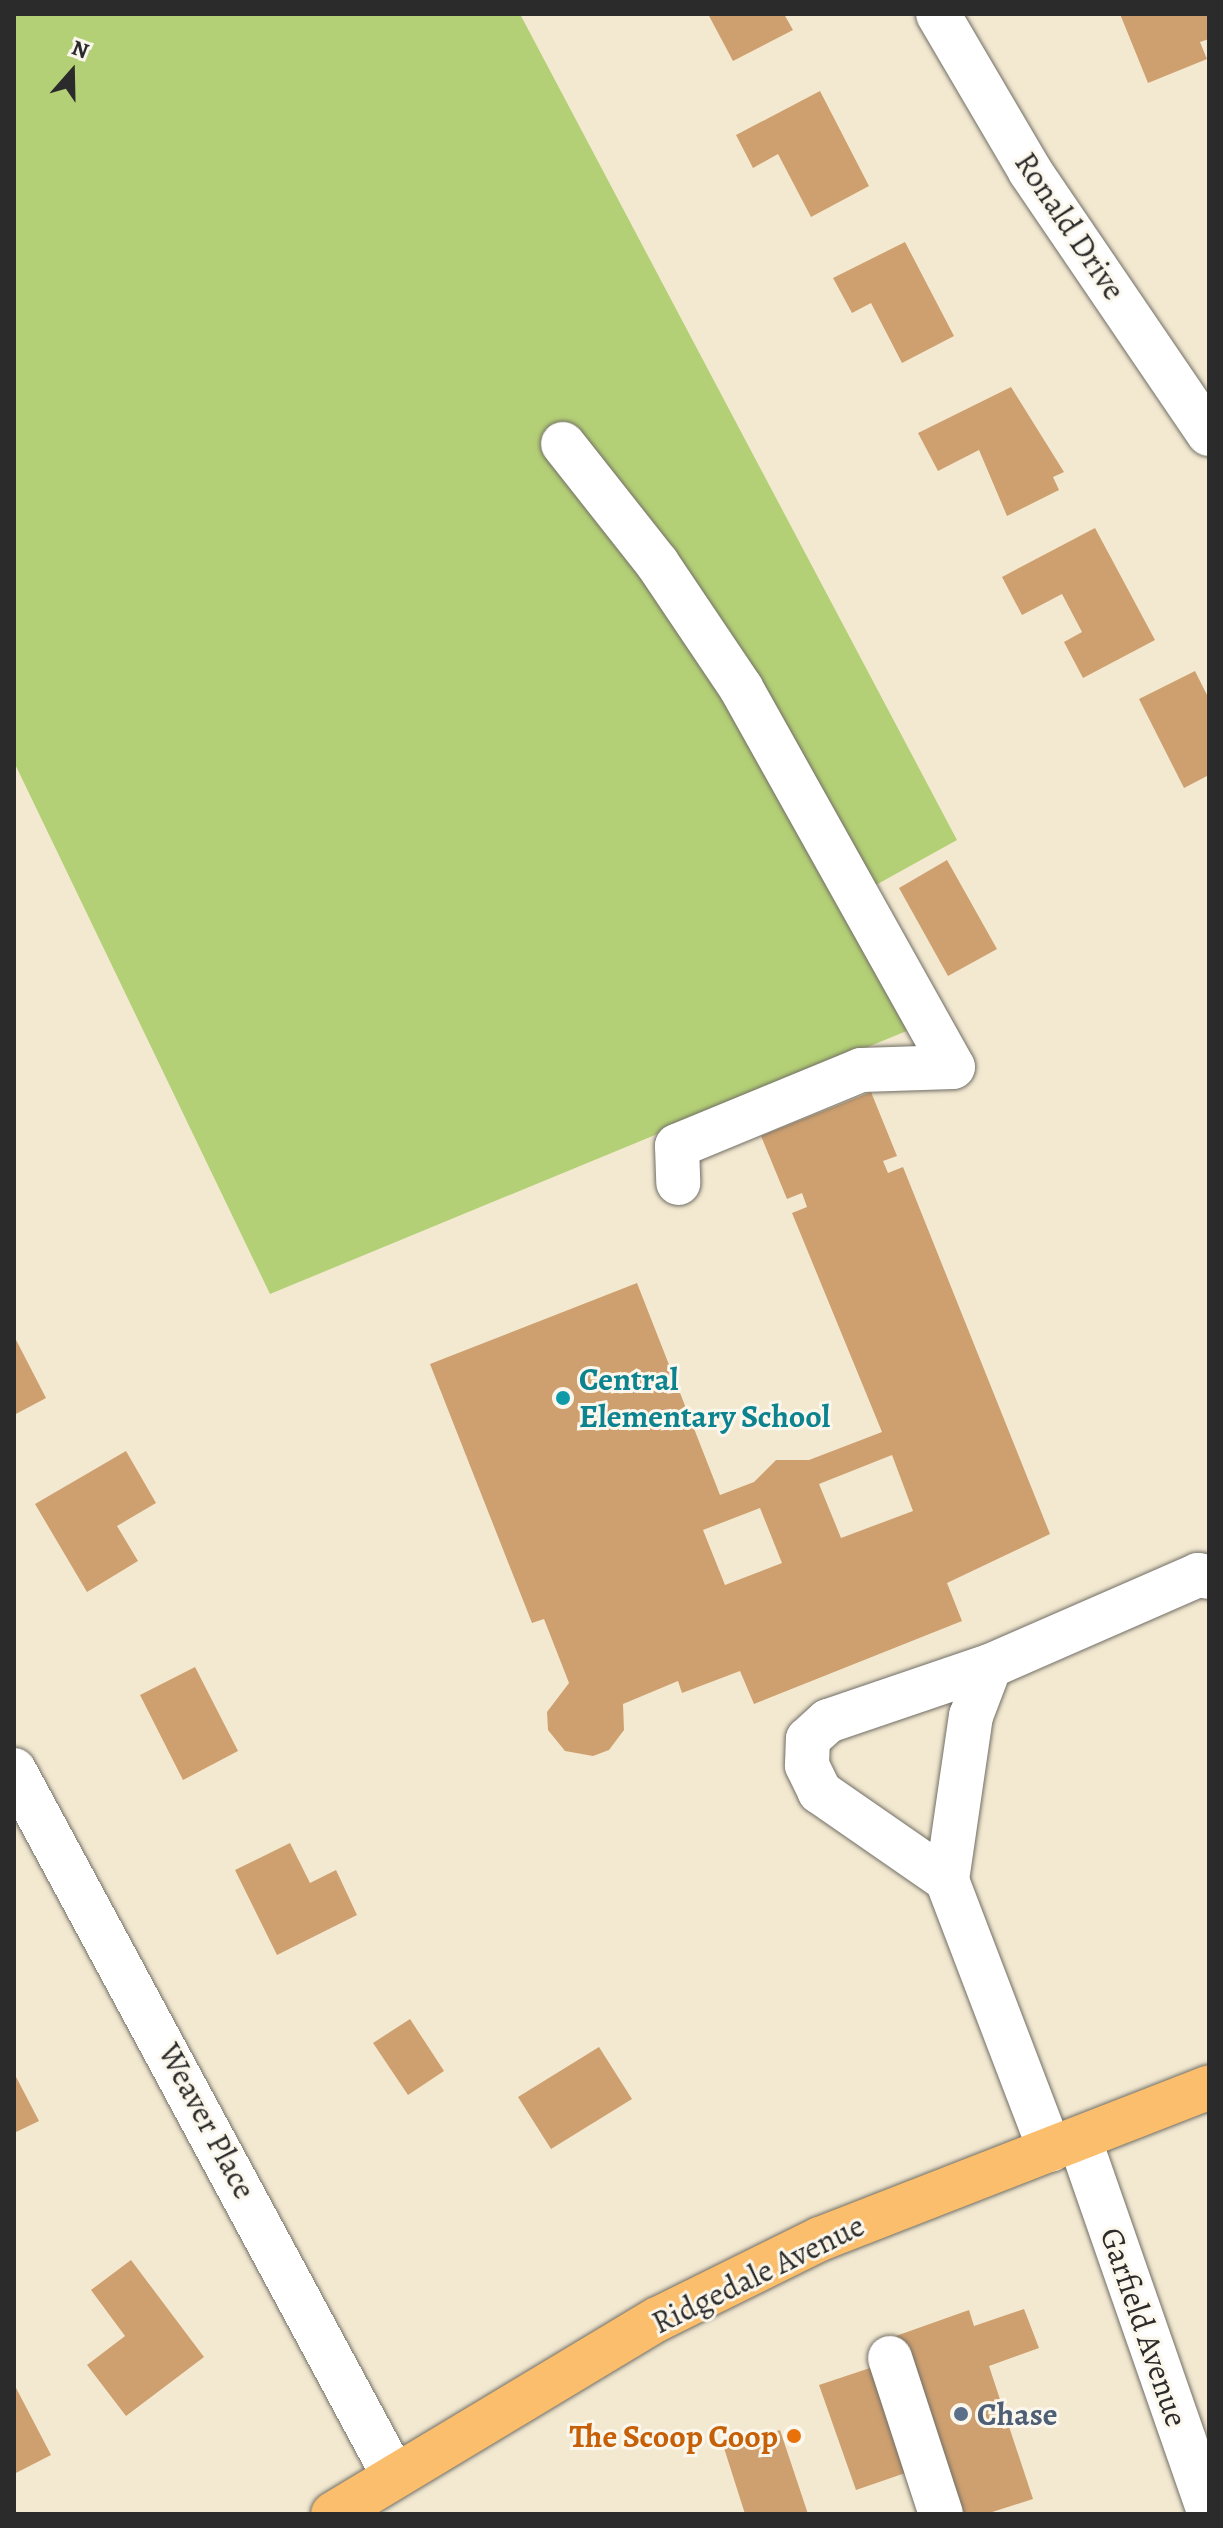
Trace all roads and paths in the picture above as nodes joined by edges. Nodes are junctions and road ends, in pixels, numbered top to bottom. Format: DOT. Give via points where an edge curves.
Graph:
graph roads {
  1 [pos="938,14"];
  2 [pos="1209,434"];
  3 [pos="563,444"];
  4 [pos="678,1183"];
  5 [pos="1209,1577"];
  6 [pos="990,1666"];
  7 [pos="14,1770"];
  8 [pos="947,1880"];
  9 [pos="1209,2087"];
  10 [pos="1065,2146"];
  11 [pos="890,2358"];
  12 [pos="394,2476"];
  13 [pos="1209,2512"];
  14 [pos="333,2514"];
  15 [pos="941,2514"];
  1 -- 2 [label="street, Ronald Drive" via="1030,171"];
  3 -- 4 [label="street" via="657,563 741,688 953,1067 861,1070 677,1146"];
  5 -- 6 [label="street" via="1198,1575"];
  6 -- 8 [label="street" via="971,1716"];
  6 -- 8 [label="street" via="828,1721 808,1739 807,1765 820,1792"];
  7 -- 12 [label="street, Weaver Place"];
  8 -- 10 [label="street, Garfield Avenue"];
  9 -- 10 [label="main road, Ridgedale Avenue"];
  10 -- 12 [label="main road, Ridgedale Avenue" via="820,2239 658,2319"];
  10 -- 13 [label="street, Garfield Avenue"];
  11 -- 15 [label="street"];
  12 -- 14 [label="main road, Ridgedale Avenue"];
}
